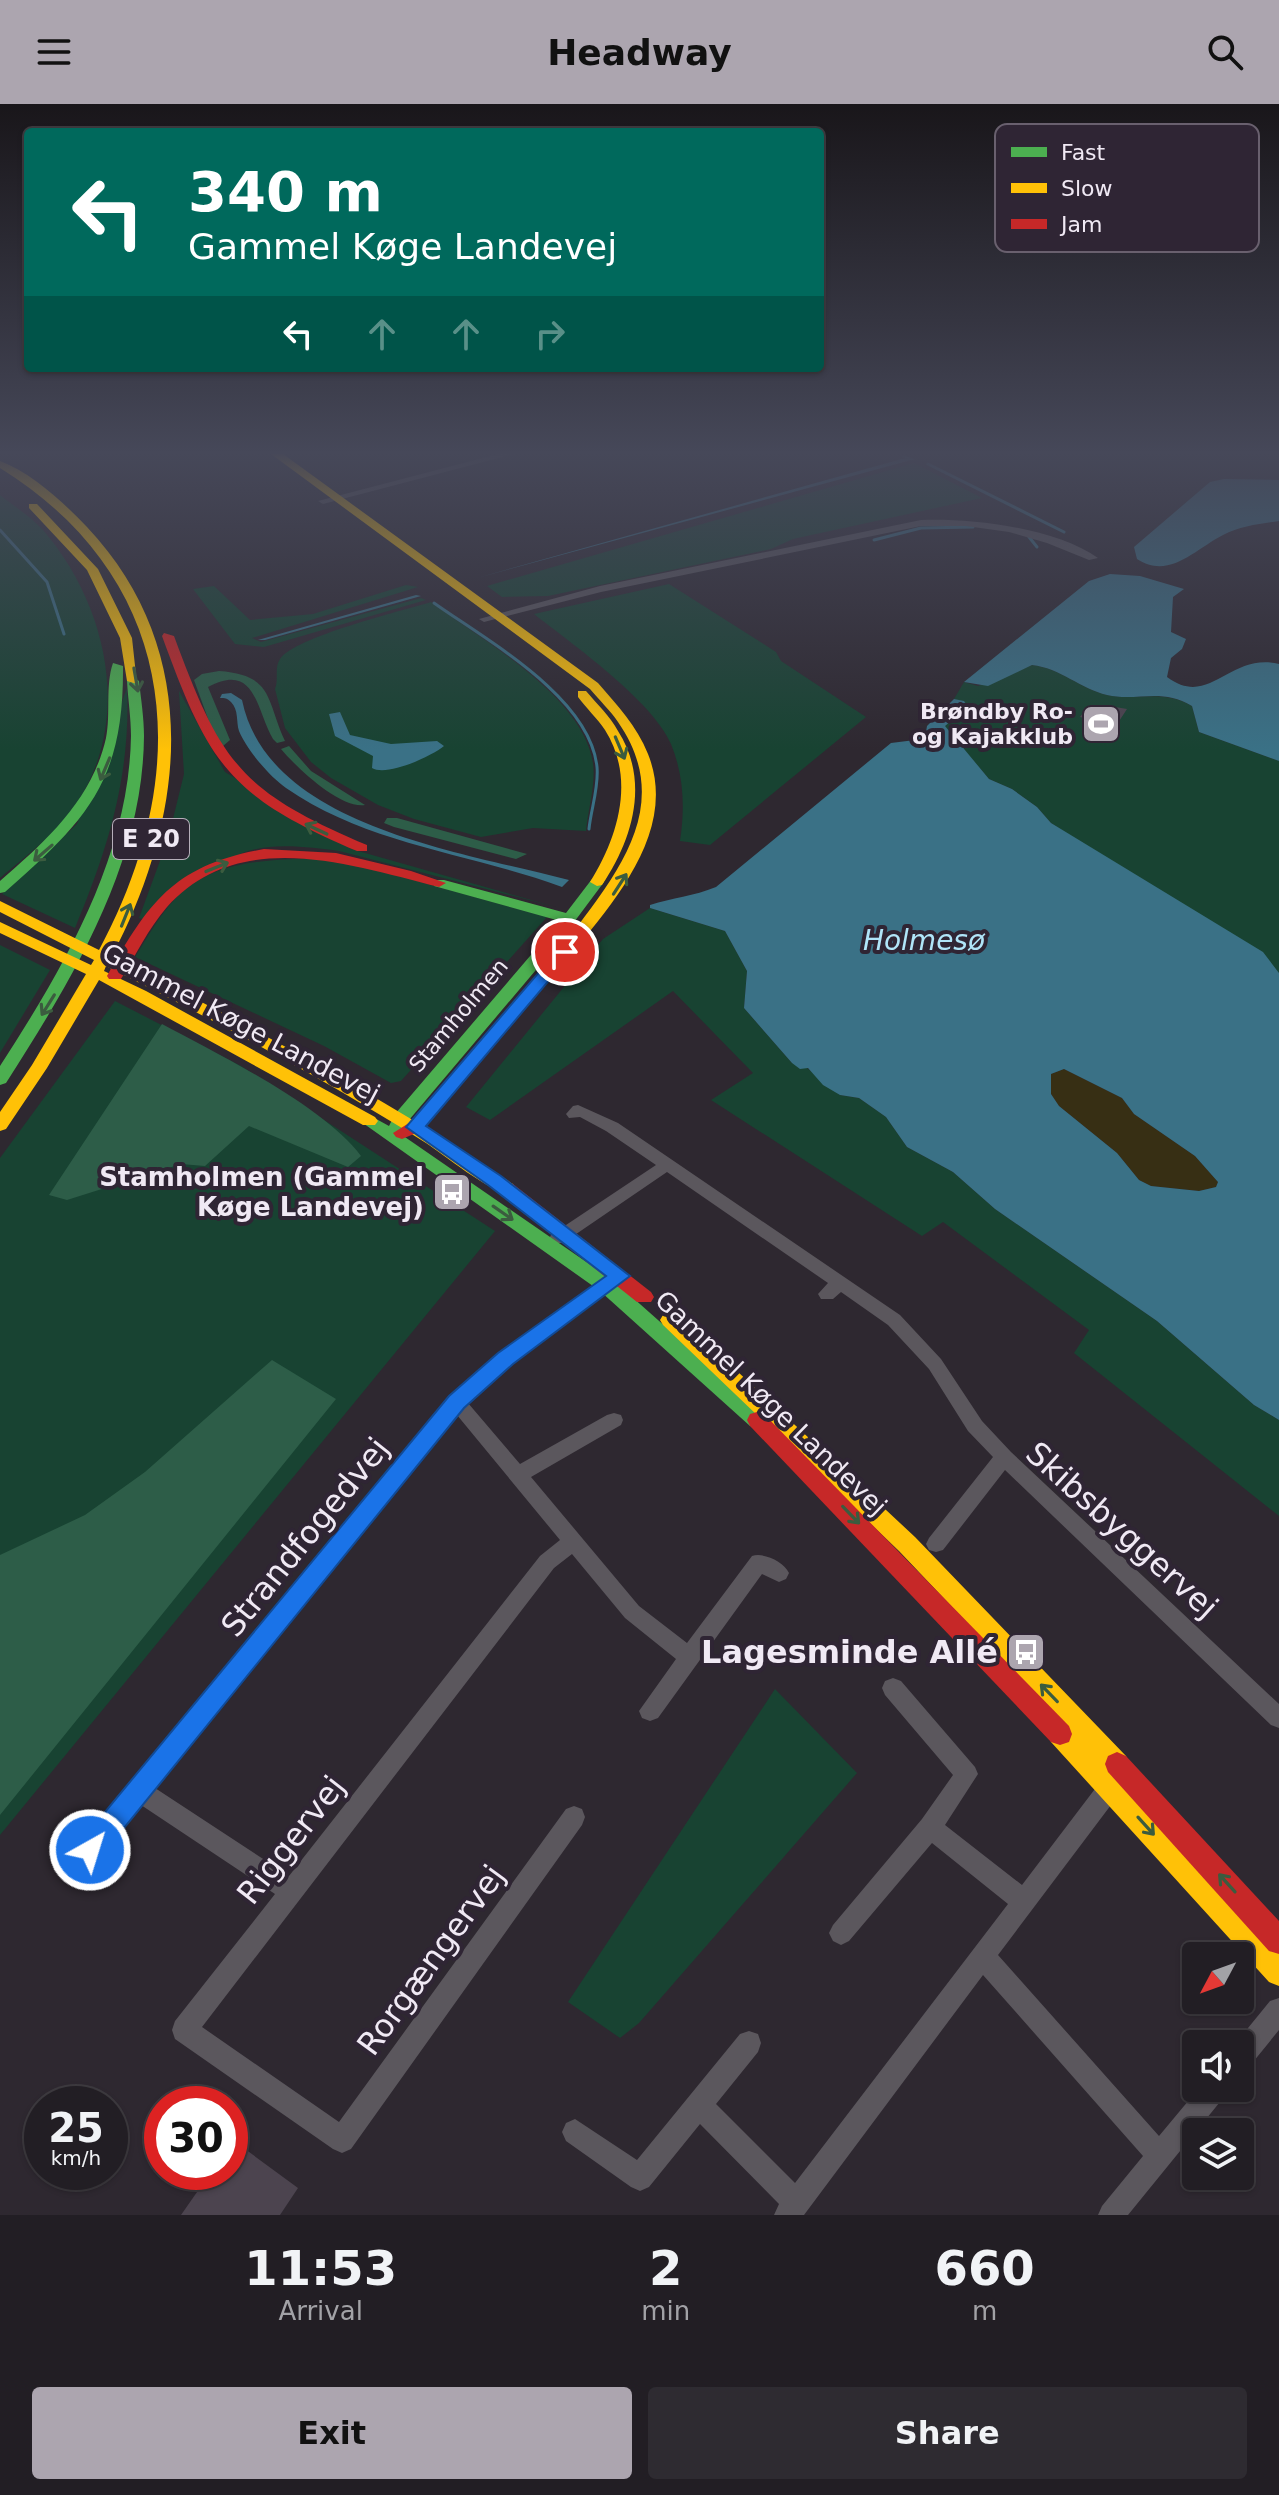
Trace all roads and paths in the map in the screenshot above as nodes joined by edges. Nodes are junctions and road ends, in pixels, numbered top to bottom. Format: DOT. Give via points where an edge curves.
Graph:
graph roads {
  1 [pos="77,553"];
  2 [pos="105,553"];
  3 [pos="112,553"];
  4 [pos="402,553"];
  5 [pos="777,553"];
  6 [pos="1079,553"];
  7 [pos="1093,558"];
  8 [pos="83,559"];
  9 [pos="491,617"];
  10 [pos="0,889"];
  11 [pos="0,906"];
  12 [pos="580,916"];
  13 [pos="0,927"];
  14 [pos="41,937"];
  15 [pos="145,987"];
  16 [pos="0,1079"];
  17 [pos="24,1093"];
  18 [pos="574,1114"];
  19 [pos="408,1123"];
  20 [pos="0,1125"];
  21 [pos="393,1136"];
  22 [pos="668,1164"];
  23 [pos="566,1233"];
  24 [pos="550,1244"];
  25 [pos="613,1281"];
  26 [pos="457,1402"];
  27 [pos="614,1420"];
  28 [pos="1004,1457"];
  29 [pos="517,1475"];
  30 [pos="572,1543"];
  31 [pos="936,1544"];
  32 [pos="779,1573"];
  33 [pos="689,1657"];
  34 [pos="893,1688"];
  35 [pos="650,1711"];
  36 [pos="1279,1718"];
  37 [pos="1117,1778"];
  38 [pos="139,1790"];
  39 [pos="574,1817"];
  40 [pos="930,1827"];
  41 [pos="72,1872"];
  42 [pos="291,1891"];
  43 [pos="1024,1902"];
  44 [pos="841,1933"];
  45 [pos="1279,1941"];
  46 [pos="983,1956"];
  47 [pos="1279,1972"];
  48 [pos="1279,2010"];
  49 [pos="1254,2041"];
  50 [pos="749,2043"];
  51 [pos="1204,2102"];
  52 [pos="699,2105"];
  53 [pos="575,2132"];
  54 [pos="342,2140"];
  55 [pos="1160,2156"];
  56 [pos="792,2209"];
  57 [pos="1111,2215"];
  1 -- 8 [label="main road, E 20"];
  17 -- 2 [label="main road, E 20, one-way" via="89,990 122,925 143,868 168,751 168,708 158,649 135,594"];
  12 -- 3 [label="main road, one-way" via="355,845 303,823 255,792 209,741 159,612 131,570"];
  4 -- 9 [label="main road, Stamholmen"];
  5 -- 9 [label="street"];
  6 -- 7 [label="street"];
  8 -- 10 [label="main road, one-way" via="115,649 120,709 113,751 74,821"];
  8 -- 16 [label="main road, E 20, one-way" via="106,593 130,646 141,711 129,823 90,928"];
  9 -- 12 [label="main road, Stamholmen" via="577,689 621,747 631,786 625,829"];
  11 -- 14 [label="main road, Gammel Køge Landevej"];
  17 -- 12 [label="main road, one-way" via="90,1016 165,900 195,876 237,859 284,851 330,854"];
  12 -- 19 [label="main road, Stamholmen"];
  13 -- 14 [label="main road, Gammel Køge Landevej"];
  14 -- 15 [label="main road, Gammel Køge Landevej"];
  15 -- 19 [label="main road, Gammel Køge Landevej" via="285,1049"];
  15 -- 21 [label="main road, Gammel Køge Landevej"];
  17 -- 20 [label="main road, E 20"];
  18 -- 22 [label="street" via="578,1110 612,1127"];
  19 -- 21 [label="main road, Stamholmen"];
  19 -- 23 [label="main road, Gammel Køge Landevej"];
  21 -- 24 [label="main road, Gammel Køge Landevej, one-way"];
  22 -- 23 [label="street"];
  22 -- 28 [label="street" via="834,1289 894,1320"];
  23 -- 24 [label="street"];
  23 -- 25 [label="main road, Gammel Køge Landevej"];
  24 -- 25 [label="main road, Gammel Køge Landevej"];
  25 -- 26 [label="street, Strandfogedvej" via="506,1358"];
  25 -- 37 [label="main road, Gammel Køge Landevej"];
  26 -- 29 [label="street"];
  26 -- 38 [label="street, Strandfogedvej"];
  27 -- 29 [label="street"];
  28 -- 31 [label="street, Skibsbyggervej"];
  28 -- 36 [label="street, Skibsbyggervej"];
  29 -- 30 [label="street"];
  30 -- 33 [label="street" via="632,1612"];
  30 -- 42 [label="street, Riggervej" via="547,1562"];
  32 -- 33 [label="street" via="759,1562"];
  33 -- 35 [label="street"];
  34 -- 40 [label="street" via="967,1774"];
  37 -- 43 [label="street"];
  45 -- 37 [label="main road, Gammel Køge Landevej, one-way"];
  37 -- 47 [label="main road, Gammel Køge Landevej, one-way"];
  38 -- 41 [label="street, Strandfogedvej"];
  38 -- 42 [label="street"];
  39 -- 54 [label="street, Rorgængervej"];
  40 -- 43 [label="street"];
  40 -- 44 [label="street"];
  42 -- 54 [label="street, Riggervej" via="184,2030"];
  43 -- 46 [label="street"];
  46 -- 55 [label="street"];
  46 -- 56 [label="street"];
  48 -- 49 [label="street"];
  50 -- 52 [label="street"];
  51 -- 55 [label="street"];
  52 -- 53 [label="street" via="640,2178"];
  52 -- 56 [label="street"];
  55 -- 57 [label="street"];
}
